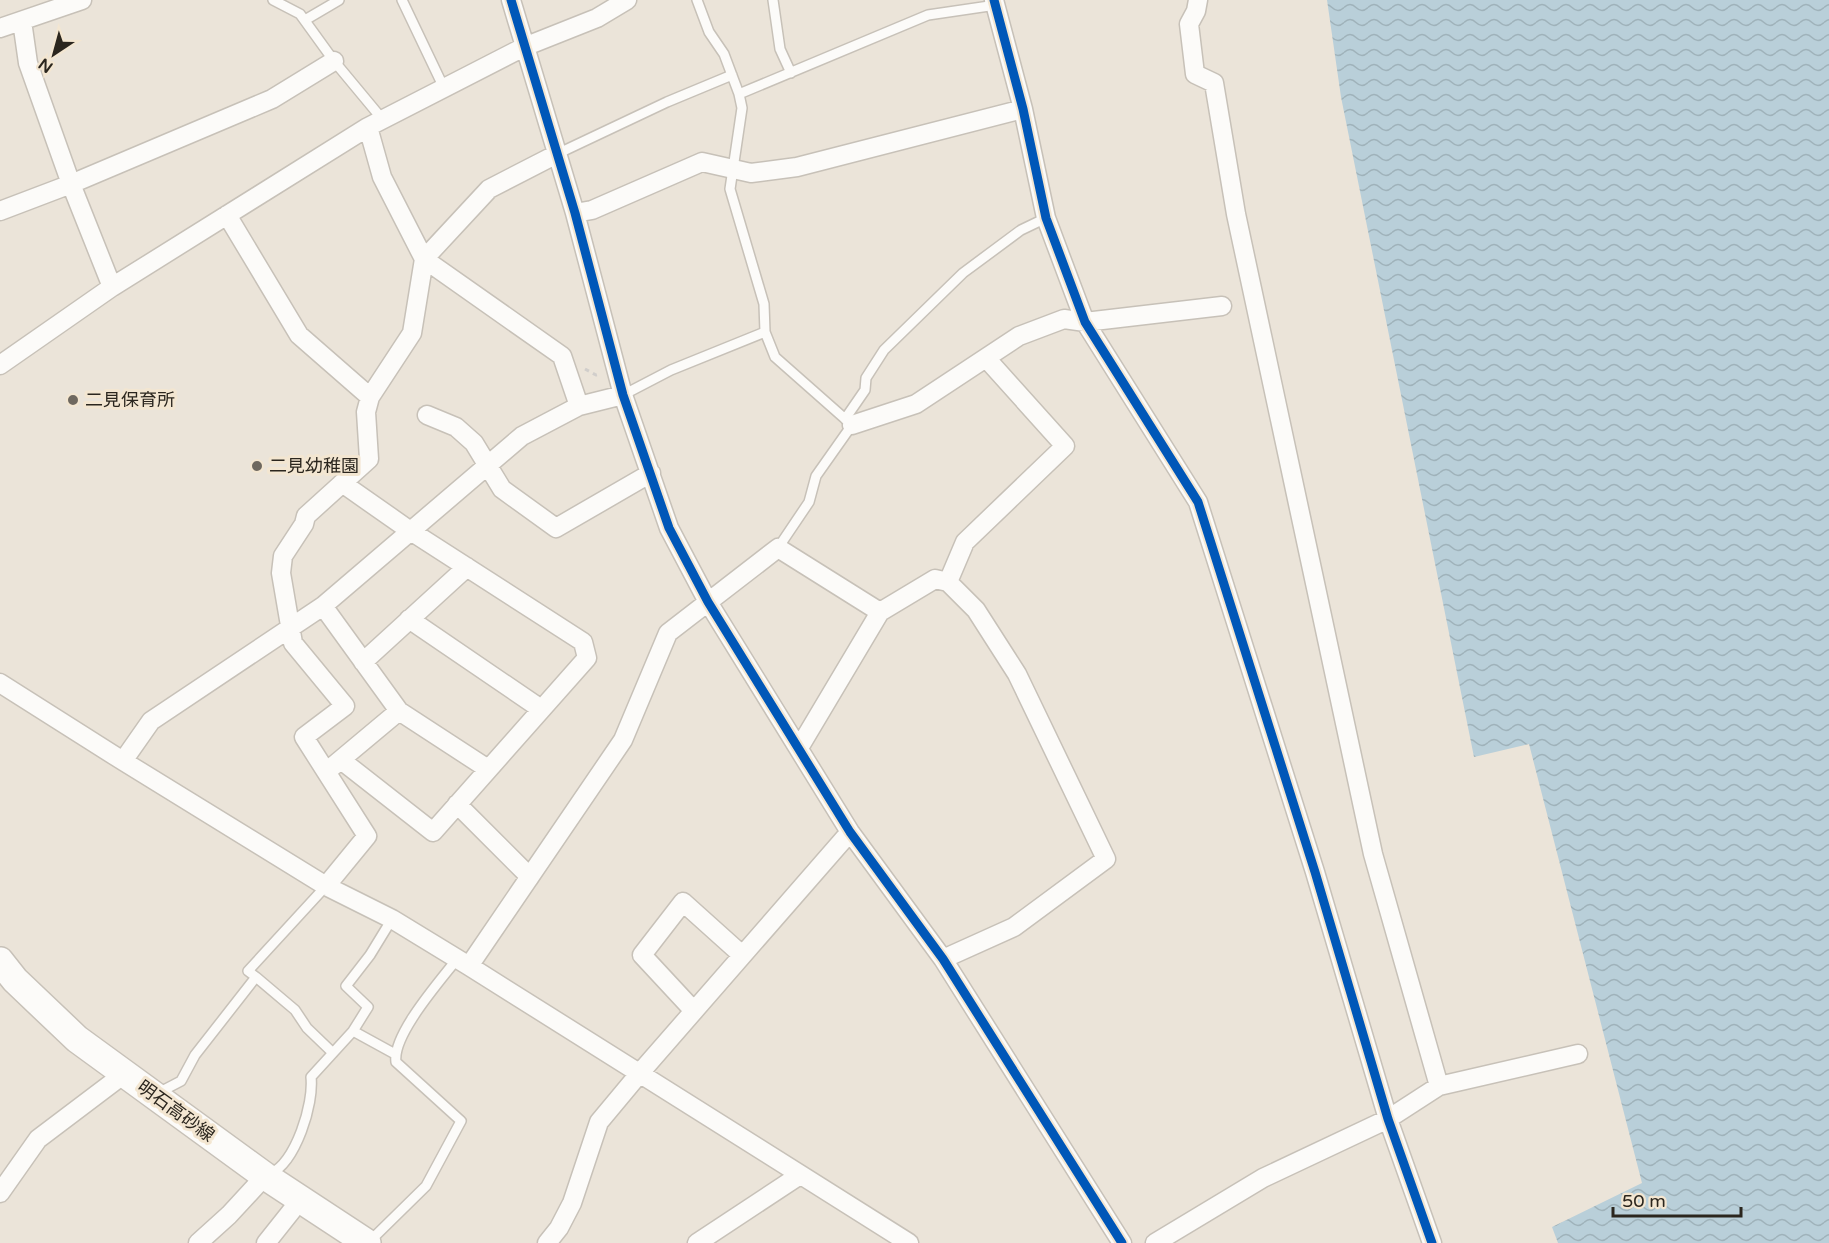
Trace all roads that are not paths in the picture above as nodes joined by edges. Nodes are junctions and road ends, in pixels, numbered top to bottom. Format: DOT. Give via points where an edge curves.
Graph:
graph roads {
  1 [pos="82,0"];
  2 [pos="273,0"];
  3 [pos="339,0"];
  4 [pos="402,0"];
  5 [pos="511,0"];
  6 [pos="627,0"];
  7 [pos="697,0"];
  8 [pos="773,0"];
  9 [pos="1198,0"];
  10 [pos="995,3"];
  11 [pos="305,20"];
  12 [pos="22,21"];
  13 [pos="0,28"];
  14 [pos="524,47"];
  15 [pos="334,61"];
  16 [pos="791,73"];
  17 [pos="732,75"];
  18 [pos="444,88"];
  19 [pos="739,94"];
  20 [pos="1023,109"];
  21 [pos="376,123"];
  22 [pos="557,154"];
  23 [pos="732,168"];
  24 [pos="71,184"];
  25 [pos="0,211"];
  26 [pos="575,213"];
  27 [pos="227,215"];
  28 [pos="1046,218"];
  29 [pos="424,259"];
  30 [pos="112,287"];
  31 [pos="1222,306"];
  32 [pos="1085,322"];
  33 [pos="765,332"];
  34 [pos="986,358"];
  35 [pos="0,365"];
  36 [pos="623,395"];
  37 [pos="370,397"];
  38 [pos="579,406"];
  39 [pos="427,415"];
  40 [pos="848,422"];
  41 [pos="487,465"];
  42 [pos="651,473"];
  43 [pos="342,483"];
  44 [pos="410,530"];
  45 [pos="778,548"];
  46 [pos="467,567"];
  47 [pos="948,582"];
  48 [pos="708,602"];
  49 [pos="323,606"];
  50 [pos="880,612"];
  51 [pos="409,619"];
  52 [pos="292,627"];
  53 [pos="363,662"];
  54 [pos="0,683"];
  55 [pos="541,710"];
  56 [pos="399,711"];
  57 [pos="799,748"];
  58 [pos="341,760"];
  59 [pos="123,761"];
  60 [pos="488,769"];
  61 [pos="326,772"];
  62 [pos="457,804"];
  63 [pos="850,832"];
  64 [pos="530,877"];
  65 [pos="326,886"];
  66 [pos="392,919"];
  67 [pos="742,955"];
  68 [pos="943,959"];
  69 [pos="0,961"];
  70 [pos="463,963"];
  71 [pos="256,977"];
  72 [pos="694,1011"];
  73 [pos="353,1031"];
  74 [pos="333,1053"];
  75 [pos="395,1054"];
  76 [pos="1578,1054"];
  77 [pos="124,1074"];
  78 [pos="639,1074"];
  79 [pos="1439,1086"];
  80 [pos="154,1095"];
  81 [pos="1388,1119"];
  82 [pos="800,1175"];
  83 [pos="265,1176"];
  84 [pos="0,1193"];
  85 [pos="301,1199"];
  86 [pos="203,1242"];
  87 [pos="266,1243"];
  88 [pos="368,1243"];
  89 [pos="547,1243"];
  90 [pos="697,1243"];
  91 [pos="909,1243"];
  92 [pos="1122,1243"];
  93 [pos="1155,1243"];
  94 [pos="1432,1243"];
  1 -- 12 [label="street"];
  2 -- 11 [label="lane"];
  3 -- 11 [label="lane"];
  4 -- 18 [label="lane"];
  5 -- 14 [label="street"];
  6 -- 14 [label="street" via="597,18"];
  7 -- 17 [label="lane"];
  8 -- 16 [label="lane" via="780,49"];
  9 -- 79 [label="street" via="1189,24 1195,74 1214,83 1236,214 1373,854"];
  10 -- 16 [label="lane" via="928,15"];
  10 -- 20 [label="street"];
  11 -- 15 [label="lane"];
  12 -- 13 [label="street"];
  12 -- 24 [label="street" via="28,63"];
  14 -- 18 [label="street"];
  14 -- 22 [label="street"];
  15 -- 21 [label="lane"];
  15 -- 24 [label="street" via="272,99"];
  16 -- 19 [label="lane"];
  17 -- 19 [label="lane"];
  17 -- 22 [label="lane"];
  18 -- 21 [label="street"];
  19 -- 23 [label="lane" via="742,108"];
  20 -- 23 [label="street" via="798,167 751,173"];
  20 -- 28 [label="street"];
  21 -- 27 [label="street"];
  21 -- 29 [label="street" via="382,177"];
  22 -- 26 [label="street"];
  22 -- 29 [label="street" via="489,189"];
  23 -- 26 [label="street" via="702,162 592,210"];
  23 -- 33 [label="lane" via="730,189 764,304"];
  24 -- 25 [label="street"];
  24 -- 30 [label="street"];
  26 -- 36 [label="street"];
  27 -- 30 [label="street"];
  27 -- 37 [label="street" via="299,335"];
  28 -- 32 [label="street"];
  28 -- 40 [label="lane" via="1021,230 963,273 884,350 866,378 865,390"];
  29 -- 37 [label="street" via="412,333"];
  29 -- 38 [label="street" via="562,356"];
  30 -- 35 [label="street"];
  31 -- 32 [label="street"];
  32 -- 34 [label="street" via="1064,319 1019,336"];
  32 -- 81 [label="street" via="1198,502"];
  33 -- 36 [label="lane" via="671,370"];
  33 -- 40 [label="lane" via="774,357"];
  34 -- 40 [label="street" via="916,404"];
  34 -- 47 [label="street" via="1065,446 965,542"];
  36 -- 38 [label="street"];
  36 -- 42 [label="street"];
  37 -- 43 [label="street" via="366,412 369,459"];
  38 -- 41 [label="street" via="522,436"];
  39 -- 41 [label="street" via="456,427 474,443"];
  40 -- 45 [label="lane" via="816,476 809,502"];
  41 -- 42 [label="street" via="502,489 556,528"];
  41 -- 44 [label="street"];
  42 -- 48 [label="street" via="669,528"];
  43 -- 44 [label="street"];
  43 -- 52 [label="street" via="306,516 283,556 281,573"];
  44 -- 46 [label="street"];
  44 -- 49 [label="street"];
  45 -- 48 [label="street"];
  45 -- 50 [label="street"];
  46 -- 51 [label="street"];
  46 -- 55 [label="street" via="583,642 587,658"];
  47 -- 50 [label="street" via="936,579"];
  47 -- 68 [label="street" via="976,610 1017,674 1106,859 1014,927"];
  48 -- 57 [label="street"];
  48 -- 64 [label="street" via="668,633 623,740"];
  49 -- 52 [label="street"];
  49 -- 53 [label="street"];
  50 -- 57 [label="street"];
  51 -- 53 [label="street"];
  51 -- 55 [label="street"];
  52 -- 59 [label="street" via="152,721"];
  52 -- 61 [label="street" via="293,643 345,706 304,736"];
  53 -- 56 [label="street"];
  54 -- 59 [label="street"];
  55 -- 60 [label="street"];
  56 -- 58 [label="street"];
  56 -- 60 [label="street"];
  57 -- 63 [label="street"];
  58 -- 61 [label="street"];
  58 -- 62 [label="street" via="433,832"];
  59 -- 65 [label="street"];
  60 -- 62 [label="street"];
  61 -- 65 [label="street" via="367,836"];
  62 -- 64 [label="street"];
  63 -- 67 [label="street"];
  63 -- 68 [label="street"];
  64 -- 70 [label="street"];
  65 -- 66 [label="street"];
  65 -- 71 [label="lane" via="248,971"];
  66 -- 70 [label="street"];
  66 -- 73 [label="lane" via="346,986 368,1007"];
  67 -- 72 [label="street"];
  67 -- 72 [label="street" via="683,902 642,955"];
  68 -- 92 [label="street"];
  69 -- 77 [label="main road, 明石高砂線" via="77,1039"];
  70 -- 75 [label="lane" via="427,997"];
  70 -- 78 [label="street"];
  71 -- 74 [label="lane" via="295,1010"];
  71 -- 80 [label="lane" via="195,1055 181,1081"];
  72 -- 78 [label="street"];
  73 -- 74 [label="lane"];
  73 -- 75 [label="lane"];
  74 -- 83 [label="lane" via="310,1077 312,1087 304,1124 290,1154 279,1170"];
  75 -- 88 [label="lane" via="396,1062 462,1121 426,1186"];
  76 -- 79 [label="street"];
  77 -- 80 [label="main road, 明石高砂線"];
  77 -- 84 [label="street" via="38,1139"];
  78 -- 82 [label="street"];
  78 -- 89 [label="street" via="599,1122 572,1203"];
  79 -- 81 [label="street"];
  80 -- 83 [label="main road, 明石高砂線"];
  81 -- 93 [label="street" via="1263,1178"];
  81 -- 94 [label="street"];
  82 -- 90 [label="street"];
  82 -- 91 [label="street"];
  83 -- 85 [label="main road, 明石高砂線"];
  83 -- 86 [label="street"];
  85 -- 87 [label="street"];
  85 -- 88 [label="main road, 明石高砂線"];
}
